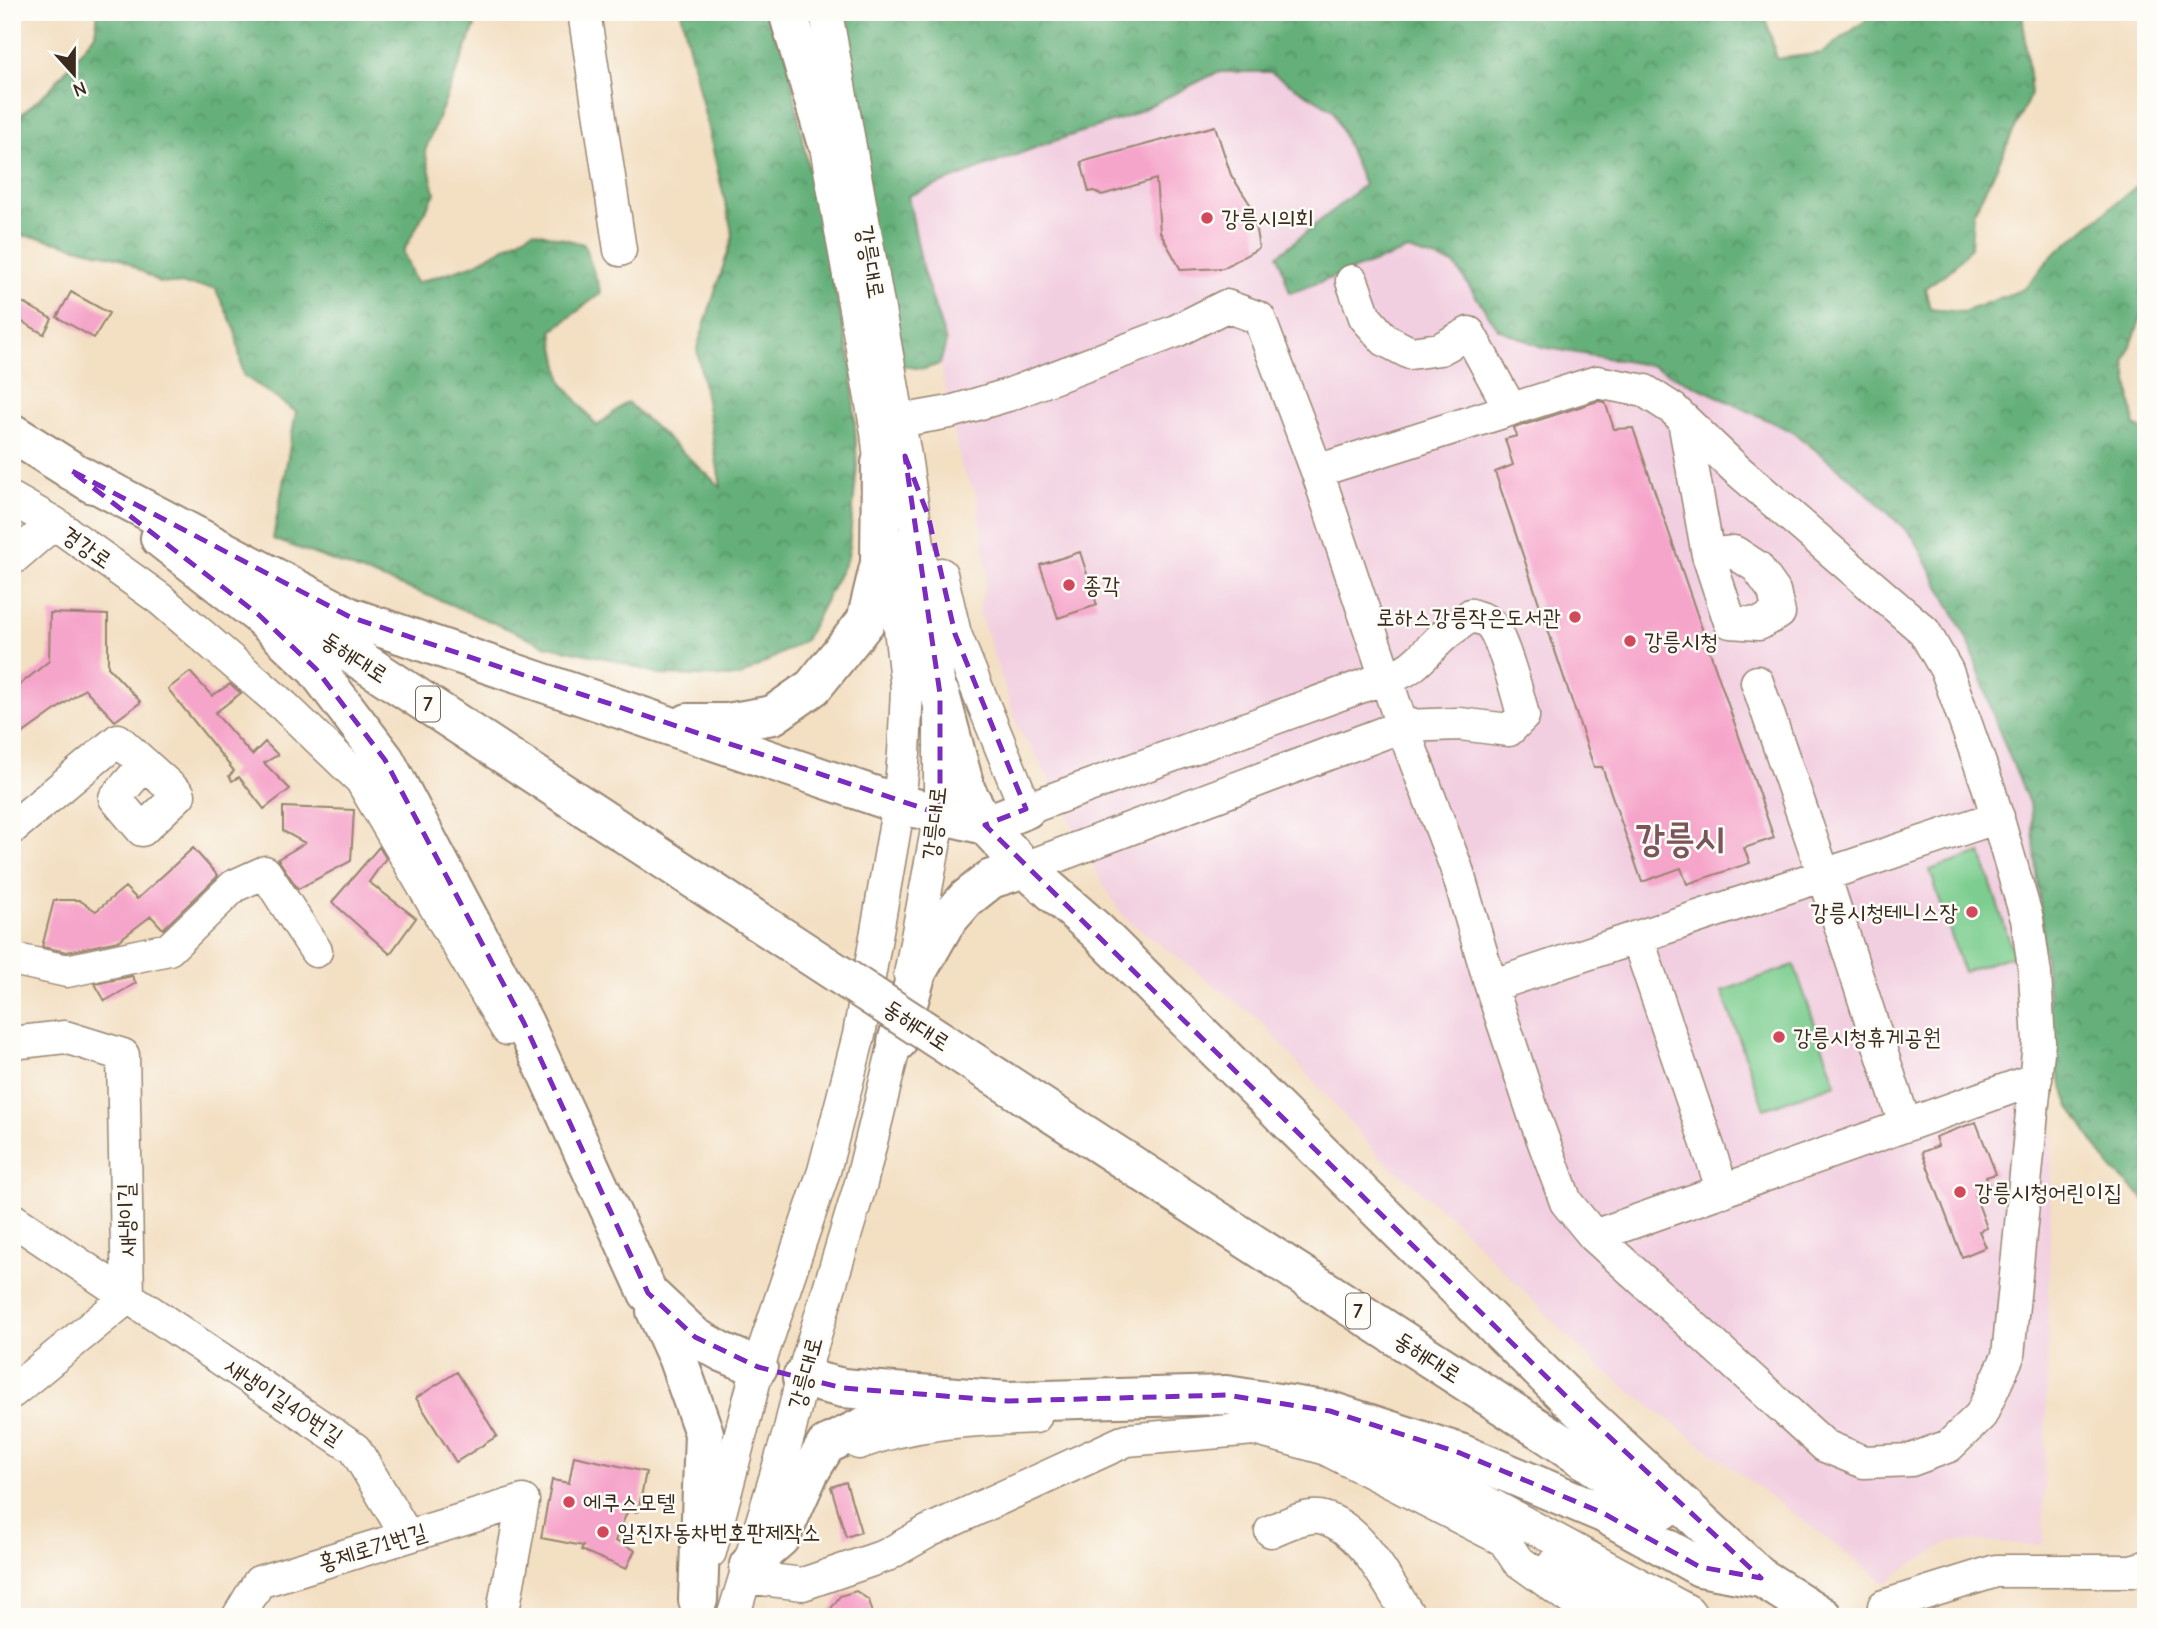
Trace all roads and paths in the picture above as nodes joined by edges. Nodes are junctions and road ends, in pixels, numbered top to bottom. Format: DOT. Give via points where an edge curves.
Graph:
graph roads {
  1 [pos="584,12"];
  2 [pos="788,12"];
  3 [pos="801,12"];
  4 [pos="826,12"];
  5 [pos="825,138"];
  6 [pos="621,250"];
  7 [pos="1352,281"];
  8 [pos="1510,408"];
  9 [pos="899,421"];
  10 [pos="1684,421"];
  11 [pos="12,433"];
  12 [pos="893,460"];
  13 [pos="1317,471"];
  14 [pos="85,479"];
  15 [pos="12,499"];
  16 [pos="54,523"];
  17 [pos="1708,555"];
  18 [pos="12,559"];
  19 [pos="1387,677"];
  20 [pos="1757,682"];
  21 [pos="940,694"];
  22 [pos="658,724"];
  23 [pos="1402,726"];
  24 [pos="145,764"];
  25 [pos="899,804"];
  26 [pos="1026,809"];
  27 [pos="940,814"];
  28 [pos="1997,817"];
  29 [pos="985,825"];
  30 [pos="12,828"];
  31 [pos="1039,863"];
  32 [pos="1824,875"];
  33 [pos="1637,937"];
  34 [pos="316,951"];
  35 [pos="12,959"];
  36 [pos="1490,986"];
  37 [pos="897,1042"];
  38 [pos="12,1043"];
  39 [pos="2036,1079"];
  40 [pos="1905,1125"];
  41 [pos="1723,1191"];
  42 [pos="12,1219"];
  43 [pos="1594,1236"];
  44 [pos="648,1293"];
  45 [pos="128,1297"];
  46 [pos="758,1367"];
  47 [pos="802,1378"];
  48 [pos="12,1392"];
  49 [pos="1226,1395"];
  50 [pos="1008,1401"];
  51 [pos="1272,1408"];
  52 [pos="697,1413"];
  53 [pos="820,1454"];
  54 [pos="1270,1531"];
  55 [pos="407,1536"];
  56 [pos="1504,1540"];
  57 [pos="2146,1567"];
  58 [pos="747,1571"];
  59 [pos="1761,1578"];
  60 [pos="1884,1606"];
  61 [pos="694,1608"];
  62 [pos="238,1617"];
  63 [pos="502,1617"];
  64 [pos="733,1617"];
  65 [pos="1410,1617"];
  66 [pos="1596,1617"];
  67 [pos="1643,1617"];
  68 [pos="1692,1617"];
  69 [pos="1822,1617"];
  1 -- 6 [label="street"];
  2 -- 5 [label="main road"];
  3 -- 5 [label="street, 강릉대로"];
  4 -- 9 [label="street, 강릉대로"];
  5 -- 12 [label="street, 강릉대로"];
  7 -- 8 [label="street" via="1365,317 1385,340 1410,353 1440,349 1469,333"];
  8 -- 10 [label="street" via="1597,382 1645,391"];
  8 -- 13 [label="street"];
  9 -- 12 [label="street, 강릉대로"];
  9 -- 13 [label="street" via="1008,395 1176,331 1226,306 1259,318"];
  10 -- 17 [label="street"];
  10 -- 28 [label="street" via="1924,631 1947,671"];
  11 -- 14 [label="main road, 동해대로 / 7"];
  12 -- 21 [label="street, 강릉대로"];
  12 -- 22 [label="main road" via="880,563 866,621 813,687 773,715 727,723"];
  12 -- 25 [label="street, 강릉대로" via="907,689"];
  12 -- 26 [label="street" via="928,515 955,634"];
  13 -- 19 [label="street"];
  14 -- 22 [label="main road" via="350,617"];
  14 -- 44 [label="main road" via="259,615 316,670 385,760 524,1023"];
  14 -- 59 [label="main road, 동해대로 / 7, bridge"];
  15 -- 16 [label="street, 경강로"];
  16 -- 18 [label="street"];
  16 -- 52 [label="street, 경강로" via="160,598 361,780 506,1026 622,1257 672,1371"];
  19 -- 23 [label="street"];
  19 -- 23 [label="street" via="1412,667 1471,615 1490,622 1498,636 1523,716 1509,730 1460,724"];
  19 -- 26 [label="street"];
  20 -- 32 [label="street"];
  21 -- 27 [label="street, 강릉대로"];
  21 -- 29 [label="main road" via="966,792"];
  22 -- 25 [label="main road"];
  23 -- 31 [label="street"];
  23 -- 36 [label="street" via="1456,867"];
  24 -- 30 [label="street" via="118,740"];
  25 -- 27 [label="main road"];
  25 -- 46 [label="street, 강릉대로" via="859,1035 824,1171"];
  26 -- 29 [label="main road"];
  27 -- 29 [label="main road"];
  27 -- 37 [label="street, 강릉대로"];
  28 -- 32 [label="street"];
  28 -- 39 [label="street" via="2027,919 2039,1042"];
  29 -- 31 [label="main road"];
  31 -- 37 [label="main road" via="991,879 945,923 917,972"];
  31 -- 59 [label="main road" via="1096,930 1571,1401"];
  32 -- 33 [label="street"];
  32 -- 40 [label="street"];
  33 -- 36 [label="street"];
  33 -- 41 [label="street"];
  34 -- 35 [label="street" via="265,872 234,886 169,949 67,971"];
  36 -- 43 [label="street" via="1566,1202"];
  37 -- 47 [label="street, 강릉대로"];
  38 -- 45 [label="street, 새냉이길" via="65,1037 123,1055"];
  39 -- 40 [label="street"];
  39 -- 43 [label="street" via="2008,1356 1981,1415 1949,1446 1911,1460 1864,1462 1825,1446"];
  40 -- 41 [label="street"];
  41 -- 43 [label="street"];
  42 -- 45 [label="street, 새냉이길40번길"];
  44 -- 46 [label="main road" via="695,1336"];
  44 -- 52 [label="main road"];
  45 -- 48 [label="street"];
  45 -- 55 [label="street, 새냉이길40번길" via="355,1449"];
  46 -- 47 [label="street"];
  46 -- 61 [label="street, 강릉대로"];
  47 -- 50 [label="main road" via="842,1388"];
  47 -- 58 [label="street, 강릉대로"];
  49 -- 50 [label="main road"];
  49 -- 51 [label="street"];
  49 -- 59 [label="main road" via="1330,1411 1461,1453 1603,1513 1700,1567"];
  50 -- 53 [label="main road" via="898,1410 826,1445"];
  51 -- 53 [label="street" via="948,1421"];
  51 -- 68 [label="street" via="1300,1413 1434,1474"];
  52 -- 61 [label="main road" via="704,1433"];
  53 -- 58 [label="main road" via="780,1538"];
  54 -- 65 [label="street" via="1322,1517 1347,1531 1376,1562"];
  55 -- 62 [label="street, 홍제로71번길" via="259,1582"];
  55 -- 63 [label="street, 홍제로71번길" via="523,1501"];
  56 -- 58 [label="street" via="1324,1448 1254,1429 1127,1440 887,1555 803,1584"];
  56 -- 66 [label="street" via="1517,1560"];
  56 -- 67 [label="street"];
  57 -- 60 [label="street" via="2131,1571 1996,1571"];
  58 -- 64 [label="street, 강릉대로"];
  59 -- 69 [label="main road, 동해대로 / 7"];
}
